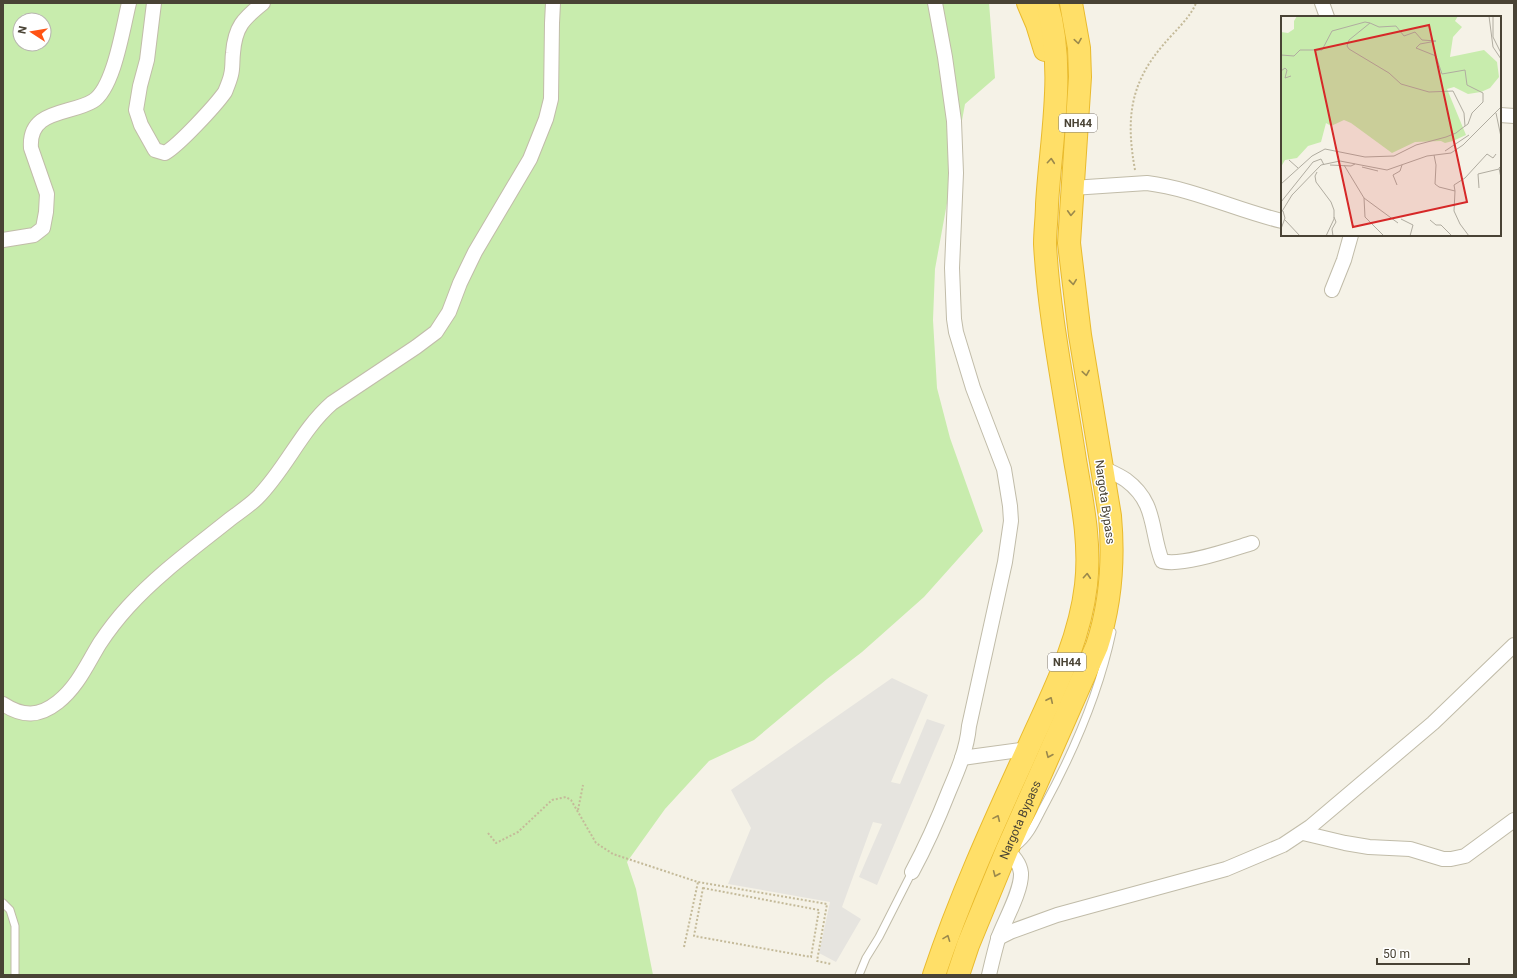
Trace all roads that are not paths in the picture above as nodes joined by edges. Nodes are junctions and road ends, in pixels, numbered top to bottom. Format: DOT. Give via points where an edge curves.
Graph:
graph roads {
  1 [pos="129,3"];
  2 [pos="154,3"];
  3 [pos="263,3"];
  4 [pos="553,3"];
  5 [pos="935,3"];
  6 [pos="1028,3"];
  7 [pos="1047,3"];
  8 [pos="1071,3"];
  9 [pos="1322,3"];
  10 [pos="1327,16"];
  11 [pos="1057,89"];
  12 [pos="1501,115"];
  13 [pos="1514,116"];
  14 [pos="1072,188"];
  15 [pos="1281,221"];
  16 [pos="1350,236"];
  17 [pos="3,240"];
  18 [pos="1332,290"];
  19 [pos="1101,467"];
  20 [pos="1252,543"];
  21 [pos="1112,569"];
  22 [pos="1117,593"];
  23 [pos="1113,628"];
  24 [pos="1514,646"];
  25 [pos="3,704"];
  26 [pos="1027,749"];
  27 [pos="962,758"];
  28 [pos="1514,820"];
  29 [pos="1303,833"];
  30 [pos="1007,849"];
  31 [pos="912,872"];
  32 [pos="3,902"];
  33 [pos="998,938"];
  34 [pos="15,975"];
  35 [pos="858,975"];
  36 [pos="934,975"];
  37 [pos="958,975"];
  38 [pos="989,975"];
  1 -- 17 [label="street" via="113,70 99,96 43,120 33,132 31,148 47,194 43,228 34,235"];
  2 -- 3 [label="street" via="147,60 136,110 155,150 165,153 183,138 225,91 231,75 237,29 242,21"];
  4 -- 25 [label="street" via="552,99 546,119 530,158 475,252 449,312 436,332 321,413 258,497 164,572 127,608 100,643 74,686 58,702 30,715"];
  5 -- 27 [label="street" via="954,120 954,319 973,388 1004,469 1011,521 1005,562"];
  6 -- 11 [label="highway"];
  7 -- 11 [label="highway, Nargota Bypass / NH44" via="1054,40"];
  8 -- 14 [label="highway, Nargota Bypass / NH44, one-way" via="1079,48 1080,77"];
  9 -- 10 [label="street"];
  26 -- 11 [label="highway, Nargota Bypass / NH44, one-way" via="1069,657 1086,586 1087,539 1054,327 1045,242"];
  12 -- 13 [label="street"];
  14 -- 15 [label="street" via="1156,184 1206,196"];
  14 -- 19 [label="highway, Nargota Bypass / NH44, one-way" via="1069,243"];
  16 -- 18 [label="street" via="1344,260"];
  19 -- 20 [label="street" via="1126,480 1142,494 1149,508 1162,561 1169,563 1188,560"];
  19 -- 21 [label="highway, Nargota Bypass / NH44" via="1110,516"];
  21 -- 22 [label="lane"];
  21 -- 30 [label="highway, Nargota Bypass / NH44, one-way" via="1104,624 1097,646"];
  23 -- 30 [label="lane" via="1107,654 1077,740 1032,828 1020,844"];
  24 -- 29 [label="street" via="1433,723"];
  26 -- 27 [label="street"];
  36 -- 26 [label="highway, Nargota Bypass / NH44, one-way" via="971,877"];
  27 -- 31 [label="street" via="928,842"];
  28 -- 29 [label="street" via="1465,856 1451,859 1410,849 1369,847"];
  29 -- 33 [label="street" via="1226,868 1057,915"];
  30 -- 33 [label="street" via="1014,856 1021,872 1019,887"];
  30 -- 37 [label="highway, Nargota Bypass / NH44, one-way"];
  31 -- 35 [label="lane"];
  32 -- 34 [label="lane" via="10,910 16,926"];
  33 -- 38 [label="street"];
}
